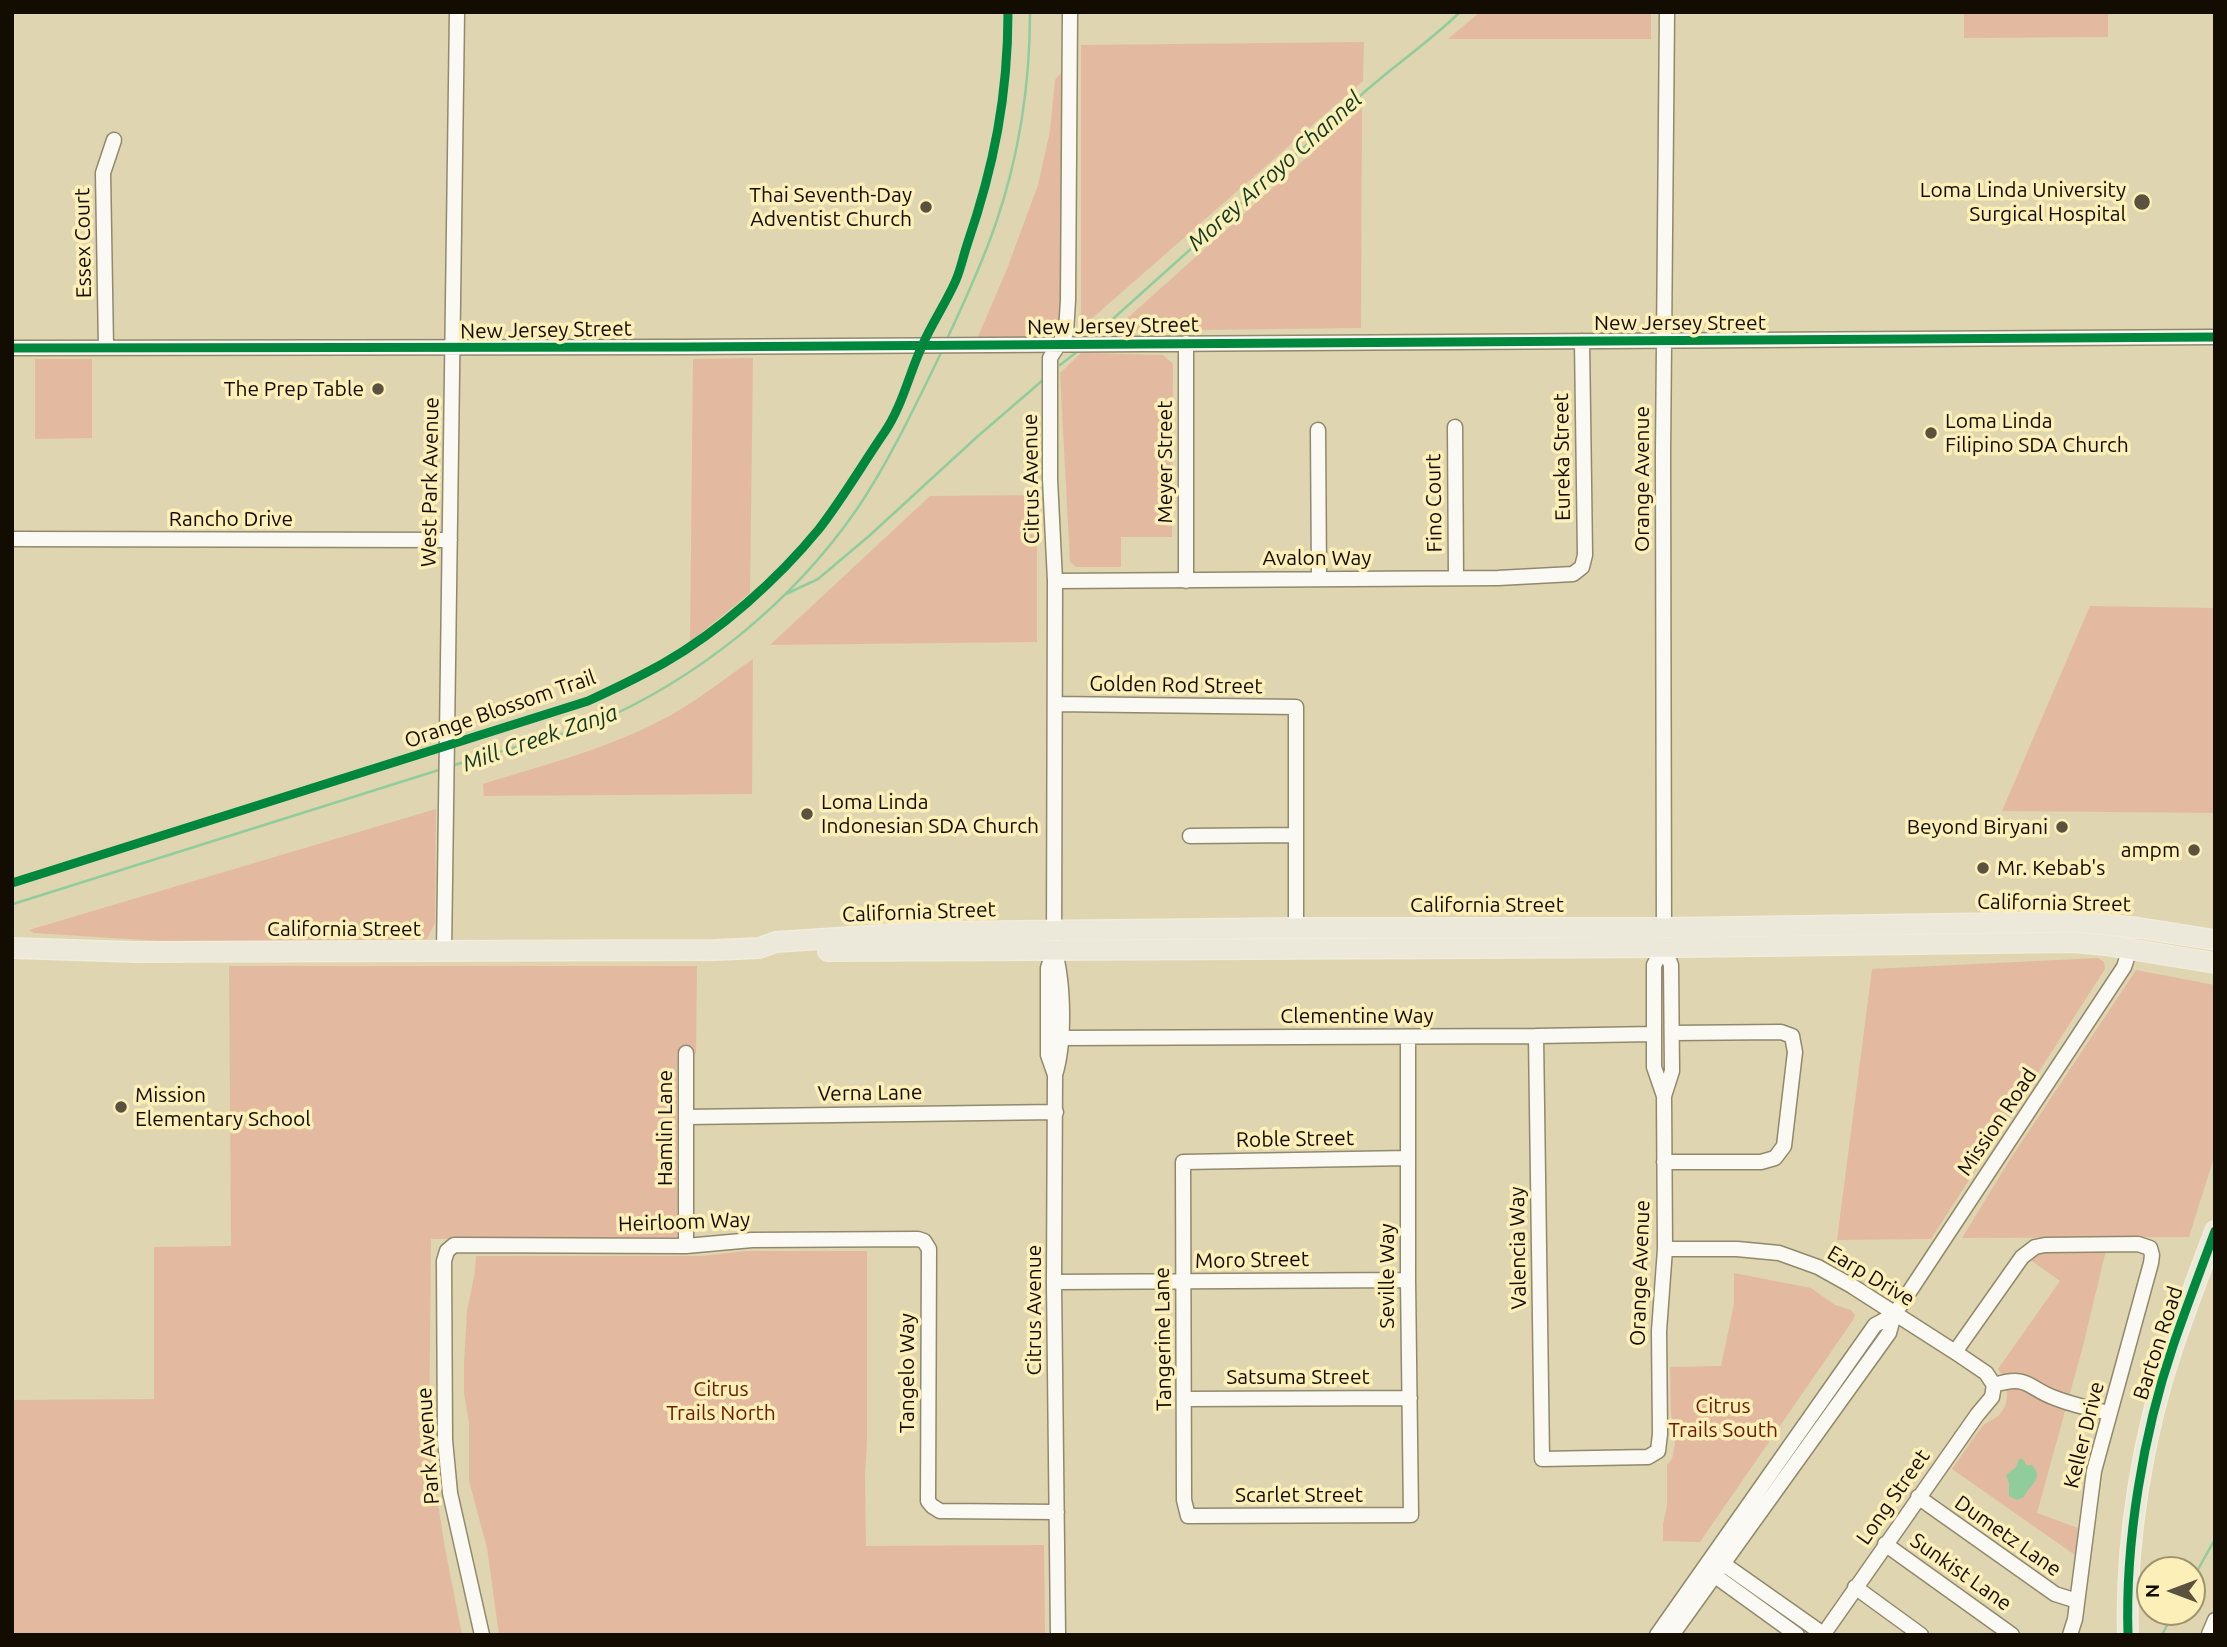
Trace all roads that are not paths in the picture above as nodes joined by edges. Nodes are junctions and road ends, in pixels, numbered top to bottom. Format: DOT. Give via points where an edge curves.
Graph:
graph roads {
  1 [pos="457,12"];
  2 [pos="1070,12"];
  3 [pos="1667,12"];
  4 [pos="114,140"];
  5 [pos="2215,337"];
  6 [pos="1582,341"];
  7 [pos="1664,341"];
  8 [pos="1186,343"];
  9 [pos="1060,344"];
  10 [pos="12,348"];
  11 [pos="106,348"];
  12 [pos="451,348"];
  13 [pos="1455,427"];
  14 [pos="1318,430"];
  15 [pos="12,539"];
  16 [pos="450,540"];
  17 [pos="1578,571"];
  18 [pos="1456,578"];
  19 [pos="1319,579"];
  20 [pos="1186,580"];
  21 [pos="1055,581"];
  22 [pos="1055,704"];
  23 [pos="1190,835"];
  24 [pos="1296,835"];
  25 [pos="1296,928"];
  26 [pos="2014,933"];
  27 [pos="1664,937"];
  28 [pos="1054,940"];
  29 [pos="2215,940"];
  30 [pos="12,948"];
  31 [pos="2130,949"];
  32 [pos="444,952"];
  33 [pos="2215,963"];
  34 [pos="1672,1033"];
  35 [pos="1654,1034"];
  36 [pos="1536,1036"];
  37 [pos="1408,1037"];
  38 [pos="1061,1038"];
  39 [pos="686,1052"];
  40 [pos="1055,1075"];
  41 [pos="1664,1096"];
  42 [pos="1056,1112"];
  43 [pos="685,1117"];
  44 [pos="1408,1158"];
  45 [pos="1183,1162"];
  46 [pos="1664,1162"];
  47 [pos="2215,1231"];
  48 [pos="924,1241"];
  49 [pos="686,1245"];
  50 [pos="1665,1249"];
  51 [pos="447,1251"];
  52 [pos="1408,1280"];
  53 [pos="1054,1282"];
  54 [pos="1184,1282"];
  55 [pos="1895,1315"];
  56 [pos="1955,1352"];
  57 [pos="1994,1385"];
  58 [pos="1410,1398"];
  59 [pos="1186,1399"];
  60 [pos="2109,1413"];
  61 [pos="1658,1451"];
  62 [pos="1918,1497"];
  63 [pos="1057,1512"];
  64 [pos="1411,1515"];
  65 [pos="1188,1516"];
  66 [pos="1885,1544"];
  67 [pos="1713,1565"];
  68 [pos="1855,1587"];
  69 [pos="2077,1601"];
  70 [pos="1774,1609"];
  71 [pos="2215,1620"];
  72 [pos="2128,1631"];
  73 [pos="1823,1634"];
  74 [pos="2209,1634"];
  75 [pos="2215,1634"];
  76 [pos="482,1635"];
  77 [pos="1058,1635"];
  78 [pos="1657,1635"];
  79 [pos="1672,1635"];
  80 [pos="1797,1635"];
  81 [pos="1921,1635"];
  82 [pos="2012,1635"];
  83 [pos="2070,1635"];
  1 -- 12 [label="street, West Park Avenue"];
  2 -- 9 [label="street, Citrus Avenue" via="1068,300 1066,333"];
  3 -- 7 [label="street, Orange Avenue"];
  4 -- 11 [label="street, Essex Court" via="103,173"];
  5 -- 7 [label="street, New Jersey Street"];
  6 -- 7 [label="street, New Jersey Street"];
  6 -- 8 [label="street, New Jersey Street"];
  6 -- 17 [label="street, Eureka Street" via="1585,555"];
  7 -- 27 [label="street, Orange Avenue"];
  8 -- 9 [label="street, New Jersey Street"];
  8 -- 20 [label="street, Meyer Street"];
  9 -- 12 [label="street, New Jersey Street"];
  9 -- 21 [label="street, Citrus Avenue" via="1050,358"];
  10 -- 11 [label="street, New Jersey Street"];
  11 -- 12 [label="street, New Jersey Street"];
  12 -- 16 [label="street, West Park Avenue"];
  13 -- 18 [label="street, Fino Court"];
  14 -- 19 [label="street"];
  15 -- 16 [label="street, Rancho Drive"];
  16 -- 32 [label="street, West Park Avenue"];
  17 -- 18 [label="street, Avalon Way"];
  18 -- 19 [label="street, Avalon Way"];
  19 -- 20 [label="street, Avalon Way"];
  20 -- 21 [label="street, Avalon Way"];
  21 -- 22 [label="street, Citrus Avenue"];
  22 -- 24 [label="street, Golden Rod Street" via="1296,707"];
  22 -- 28 [label="street, Citrus Avenue"];
  23 -- 24 [label="street"];
  24 -- 25 [label="street"];
  25 -- 27 [label="main road, California Street"];
  25 -- 28 [label="main road, California Street"];
  26 -- 27 [label="main road, California Street"];
  26 -- 29 [label="main road, California Street" via="2105,924"];
  26 -- 31 [label="main road, California Street"];
  27 -- 28 [label="main road, California Street"];
  27 -- 34 [label="street, Orange Avenue" via="1671,965"];
  27 -- 35 [label="street, Orange Avenue" via="1654,965"];
  28 -- 32 [label="main road, California Street" via="925,932 776,942 759,948"];
  28 -- 38 [label="street, Citrus Avenue" via="1060,967"];
  28 -- 40 [label="street, Citrus Avenue" via="1048,968 1048,1055"];
  30 -- 32 [label="main road, California Street"];
  31 -- 33 [label="main road, California Street"];
  31 -- 55 [label="street, Mission Road" via="2124,967"];
  34 -- 41 [label="street, Orange Avenue" via="1672,1070"];
  34 -- 46 [label="street" via="1781,1032 1792,1036 1795,1052 1784,1146 1775,1158"];
  35 -- 36 [label="street, Clementine Way"];
  35 -- 41 [label="street, Orange Avenue" via="1654,1066"];
  36 -- 37 [label="street, Clementine Way"];
  36 -- 61 [label="street, Valencia Way" via="1542,1459 1648,1457"];
  37 -- 38 [label="street, Clementine Way"];
  37 -- 44 [label="street, Seville Way"];
  38 -- 40 [label="street, Citrus Avenue"];
  39 -- 43 [label="street, Hamlin Lane"];
  40 -- 42 [label="street, Citrus Avenue"];
  41 -- 46 [label="street, Orange Avenue"];
  42 -- 43 [label="street, Verna Lane"];
  42 -- 53 [label="street, Citrus Avenue"];
  43 -- 49 [label="street, Hamlin Lane"];
  44 -- 45 [label="street, Roble Street"];
  44 -- 52 [label="street, Seville Way"];
  45 -- 54 [label="street, Tangerine Lane"];
  46 -- 50 [label="street, Orange Avenue"];
  47 -- 72 [label="main road, Barton Road" via="2172,1348 2143,1460 2134,1519"];
  48 -- 49 [label="street, Heirloom Way" via="752,1240"];
  48 -- 63 [label="street, Tangelo Way" via="929,1249 928,1501 940,1511"];
  49 -- 51 [label="street, Heirloom Way" via="469,1244 454,1245"];
  50 -- 55 [label="street, Earp Drive" via="1779,1253 1818,1267"];
  50 -- 61 [label="street, Orange Avenue"];
  51 -- 76 [label="street, Park Avenue" via="445,1440 450,1493"];
  52 -- 54 [label="street, Moro Street"];
  52 -- 58 [label="street, Seville Way"];
  53 -- 54 [label="street, Moro Street"];
  53 -- 63 [label="street, Citrus Avenue"];
  54 -- 59 [label="street, Tangerine Lane"];
  55 -- 56 [label="street, Earp Drive"];
  55 -- 67 [label="street, Mission Road" via="1889,1333"];
  56 -- 57 [label="street, Earp Drive" via="1986,1373"];
  56 -- 60 [label="street, Keller Drive" via="2022,1257 2035,1247 2138,1244 2150,1248 2151,1263"];
  57 -- 60 [label="street" via="2024,1381 2059,1400"];
  57 -- 62 [label="street, Long Street" via="1992,1397"];
  58 -- 59 [label="street, Satsuma Street"];
  58 -- 64 [label="street, Seville Way"];
  59 -- 65 [label="street, Tangerine Lane" via="1184,1500"];
  60 -- 69 [label="street, Keller Drive" via="2094,1471"];
  62 -- 66 [label="street, Long Street"];
  62 -- 69 [label="street, Dumetz Lane" via="2055,1594"];
  63 -- 77 [label="street, Citrus Avenue"];
  64 -- 65 [label="street, Scarlet Street"];
  66 -- 68 [label="street, Long Street"];
  66 -- 82 [label="street, Sunkist Lane"];
  67 -- 70 [label="street"];
  67 -- 78 [label="street, Mission Road"];
  67 -- 79 [label="street, Mission Road"];
  68 -- 73 [label="street, Long Street"];
  68 -- 81 [label="street"];
  69 -- 83 [label="street, Keller Drive"];
  70 -- 73 [label="street"];
  70 -- 80 [label="street"];
  71 -- 74 [label="street"];
  74 -- 75 [label="street"];
}
